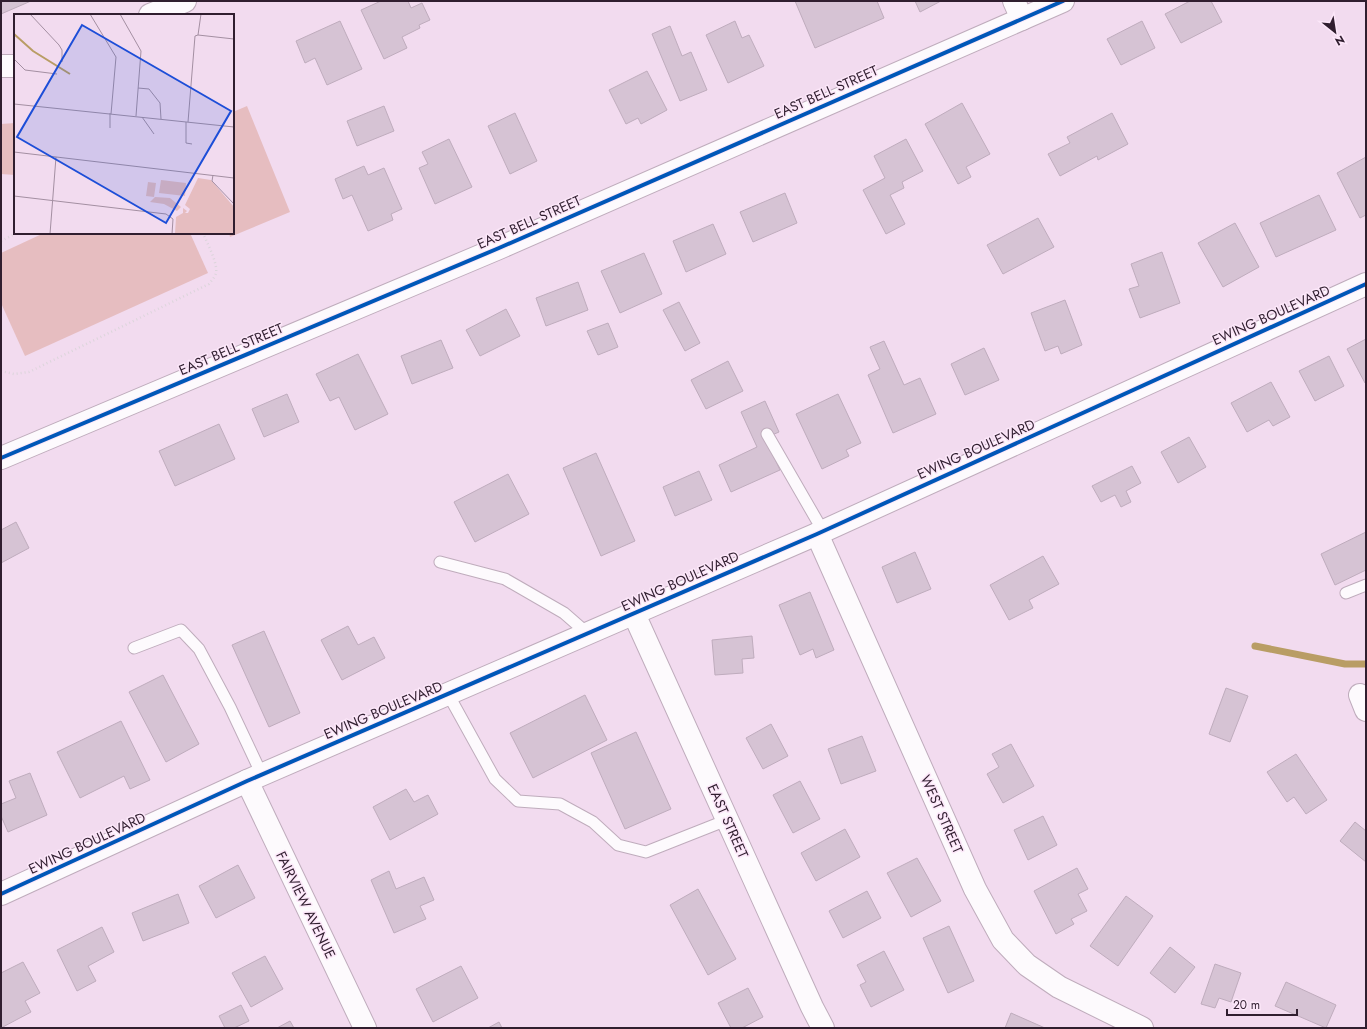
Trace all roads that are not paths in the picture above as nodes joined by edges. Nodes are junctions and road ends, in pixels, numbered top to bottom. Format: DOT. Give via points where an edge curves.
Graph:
graph roads {
  1 [pos="185,1"];
  2 [pos="1063,1"];
  3 [pos="1018,10"];
  4 [pos="152,14"];
  5 [pos="1,66"];
  6 [pos="14,66"];
  7 [pos="1366,284"];
  8 [pos="767,434"];
  9 [pos="1,458"];
  10 [pos="820,532"];
  11 [pos="440,562"];
  12 [pos="1366,585"];
  13 [pos="1346,593"];
  14 [pos="634,614"];
  15 [pos="588,634"];
  16 [pos="134,648"];
  17 [pos="448,694"];
  18 [pos="254,778"];
  19 [pos="727,820"];
  20 [pos="1,894"];
  21 [pos="365,1028"];
  22 [pos="823,1028"];
  23 [pos="1142,1028"];
  1 -- 4 [label="street"];
  2 -- 3 [label="street, EAST BELL STREET"];
  3 -- 9 [label="street, EAST BELL STREET" via="493,250"];
  5 -- 6 [label="street"];
  7 -- 10 [label="street, EWING BOULEVARD"];
  8 -- 10 [label="lane"];
  10 -- 14 [label="street, EWING BOULEVARD"];
  10 -- 23 [label="street, WEST STREET" via="975,888 1003,940 1027,965 1059,987"];
  11 -- 15 [label="lane" via="505,579 564,613"];
  12 -- 13 [label="lane"];
  14 -- 15 [label="street, EWING BOULEVARD"];
  14 -- 19 [label="street, EAST STREET"];
  15 -- 17 [label="street, EWING BOULEVARD"];
  16 -- 18 [label="lane" via="180,630 202,656 230,707"];
  17 -- 18 [label="street, EWING BOULEVARD"];
  17 -- 19 [label="lane" via="495,779 518,801 560,804 593,822 618,845 646,852"];
  18 -- 20 [label="street, EWING BOULEVARD"];
  18 -- 21 [label="street, FAIRVIEW AVENUE"];
  19 -- 22 [label="street, EAST STREET"];
}
